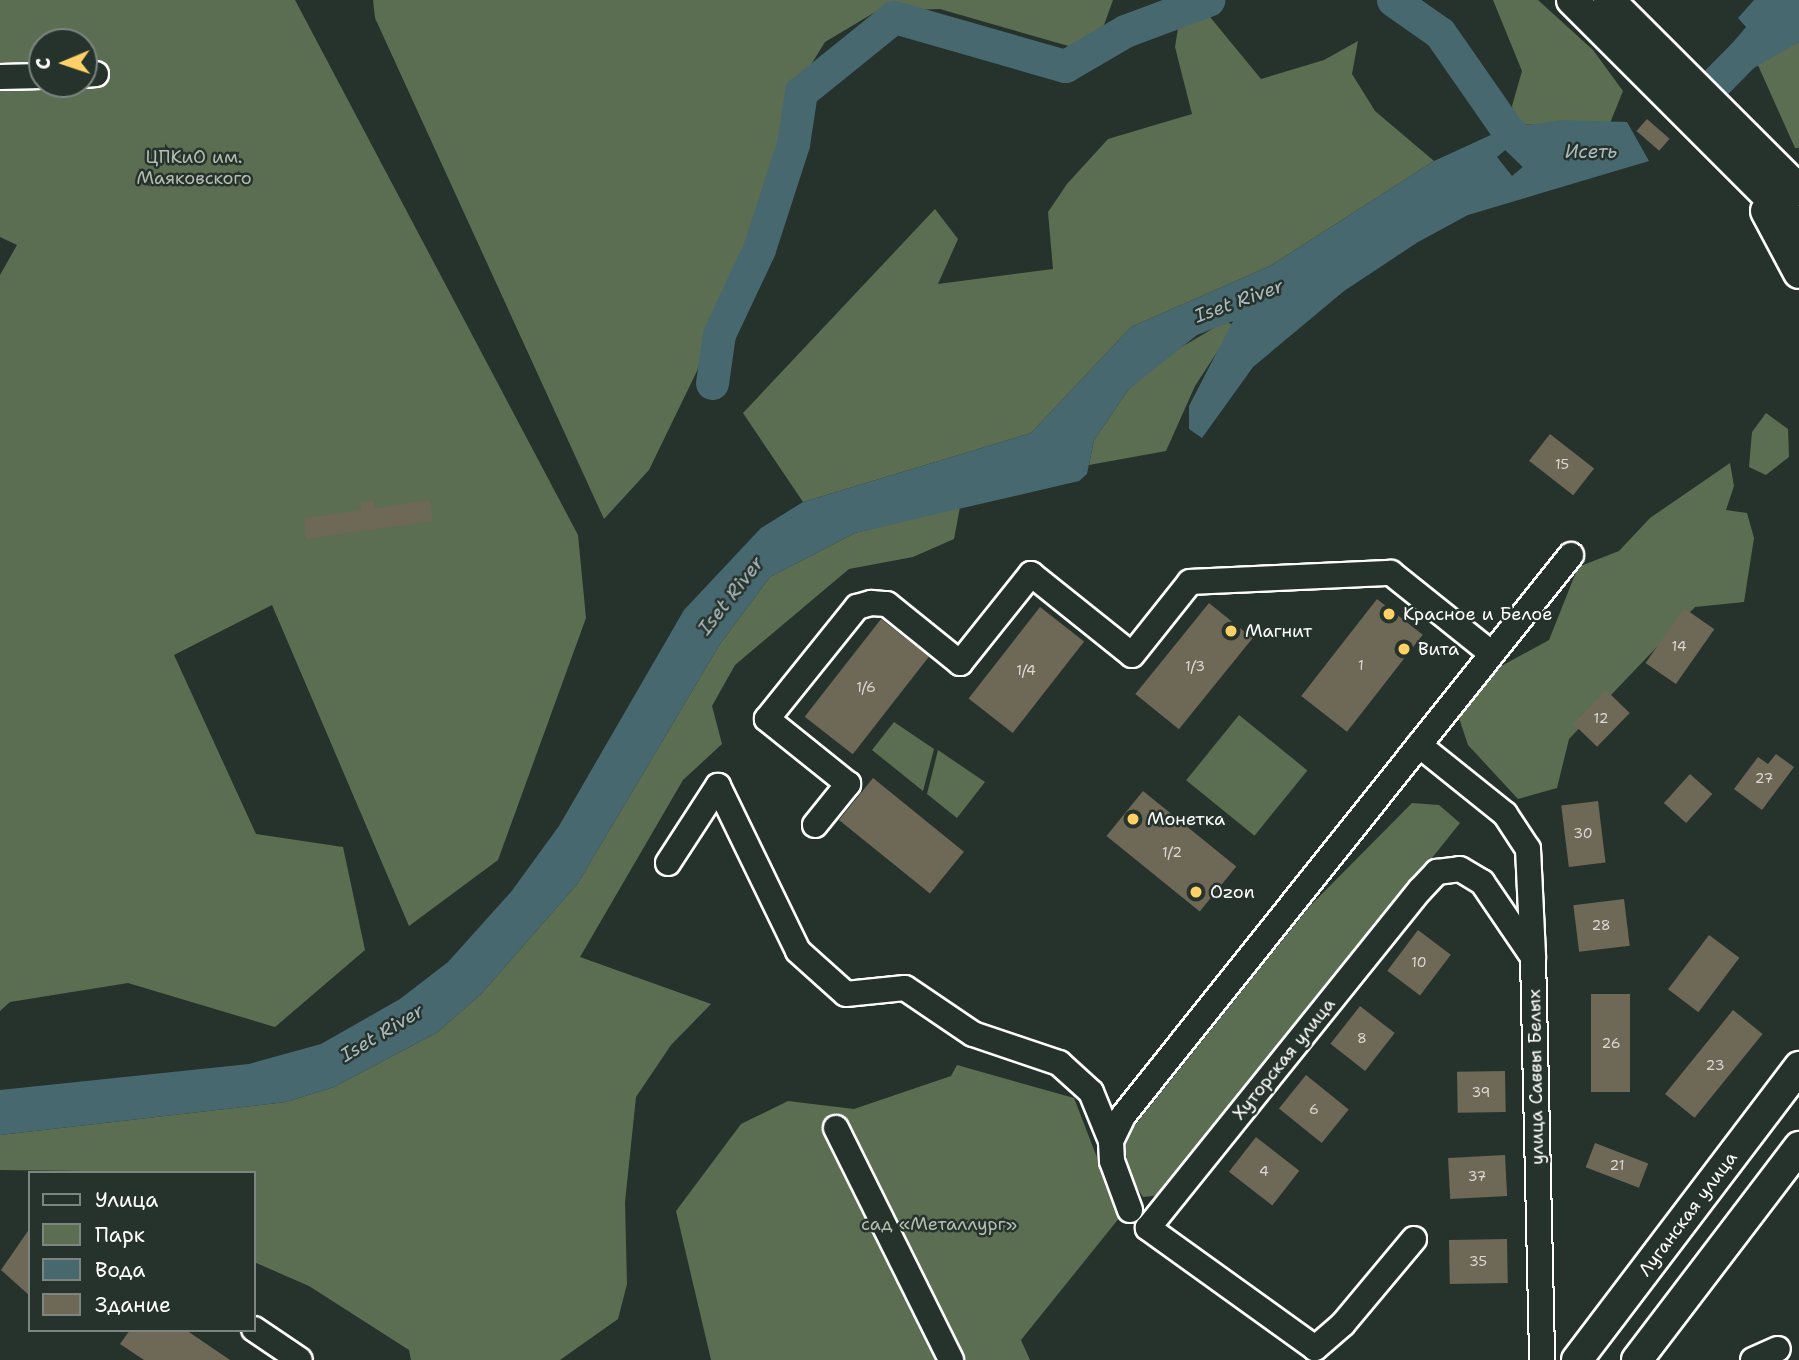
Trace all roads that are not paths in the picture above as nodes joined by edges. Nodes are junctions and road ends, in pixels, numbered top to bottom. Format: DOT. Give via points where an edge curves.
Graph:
graph roads {
  1 [pos="1572,0"];
  2 [pos="1609,0"];
  3 [pos="1648,59"];
  4 [pos="28,76"];
  5 [pos="0,77"];
  6 [pos="1759,153"];
  7 [pos="1730,163"];
  8 [pos="1799,171"];
  9 [pos="1799,190"];
  10 [pos="1799,227"];
  11 [pos="1799,273"];
  12 [pos="1571,555"];
  13 [pos="1492,654"];
  14 [pos="1419,745"];
  15 [pos="814,825"];
  16 [pos="668,863"];
  17 [pos="1533,957"];
  18 [pos="1798,1068"];
  19 [pos="836,1128"];
  20 [pos="1111,1141"];
  21 [pos="1799,1147"];
  22 [pos="1799,1179"];
  23 [pos="1130,1210"];
  24 [pos="1743,1222"];
  25 [pos="1414,1239"];
  26 [pos="256,1330"];
  27 [pos="1777,1349"];
  28 [pos="1310,1354"];
  29 [pos="300,1360"];
  30 [pos="951,1360"];
  31 [pos="1542,1360"];
  32 [pos="1577,1360"];
  33 [pos="1637,1360"];
  34 [pos="1753,1360"];
  1 -- 3 [label="main road"];
  2 -- 3 [label="main road"];
  3 -- 6 [label="main road"];
  3 -- 7 [label="main road"];
  4 -- 5 [label="street"];
  6 -- 8 [label="main road"];
  6 -- 9 [label="main road"];
  7 -- 10 [label="main road"];
  7 -- 11 [label="main road" via="1773,221"];
  12 -- 13 [label="street"];
  13 -- 14 [label="street"];
  13 -- 15 [label="street" via="1391,573 1190,582 1132,655 1031,574 960,663 887,604 871,603 857,607 767,719 848,784"];
  14 -- 17 [label="street, улица Саввы Белых" via="1505,814 1528,849"];
  14 -- 20 [label="street" via="1123,1116"];
  16 -- 20 [label="street" via="718,786 798,951 846,994 905,988 973,1034 1059,1063 1091,1092"];
  17 -- 28 [label="street, Хуторская улица" via="1482,882 1460,869 1437,873 1148,1228"];
  17 -- 31 [label="street, улица Саввы Белых"];
  18 -- 32 [label="main road, Луганская улица"];
  19 -- 30 [label="street"];
  20 -- 23 [label="street"];
  21 -- 24 [label="main road"];
  22 -- 24 [label="main road"];
  24 -- 33 [label="main road"];
  25 -- 28 [label="street" via="1343,1324"];
  26 -- 29 [label="street"];
  27 -- 34 [label="street"];
}
